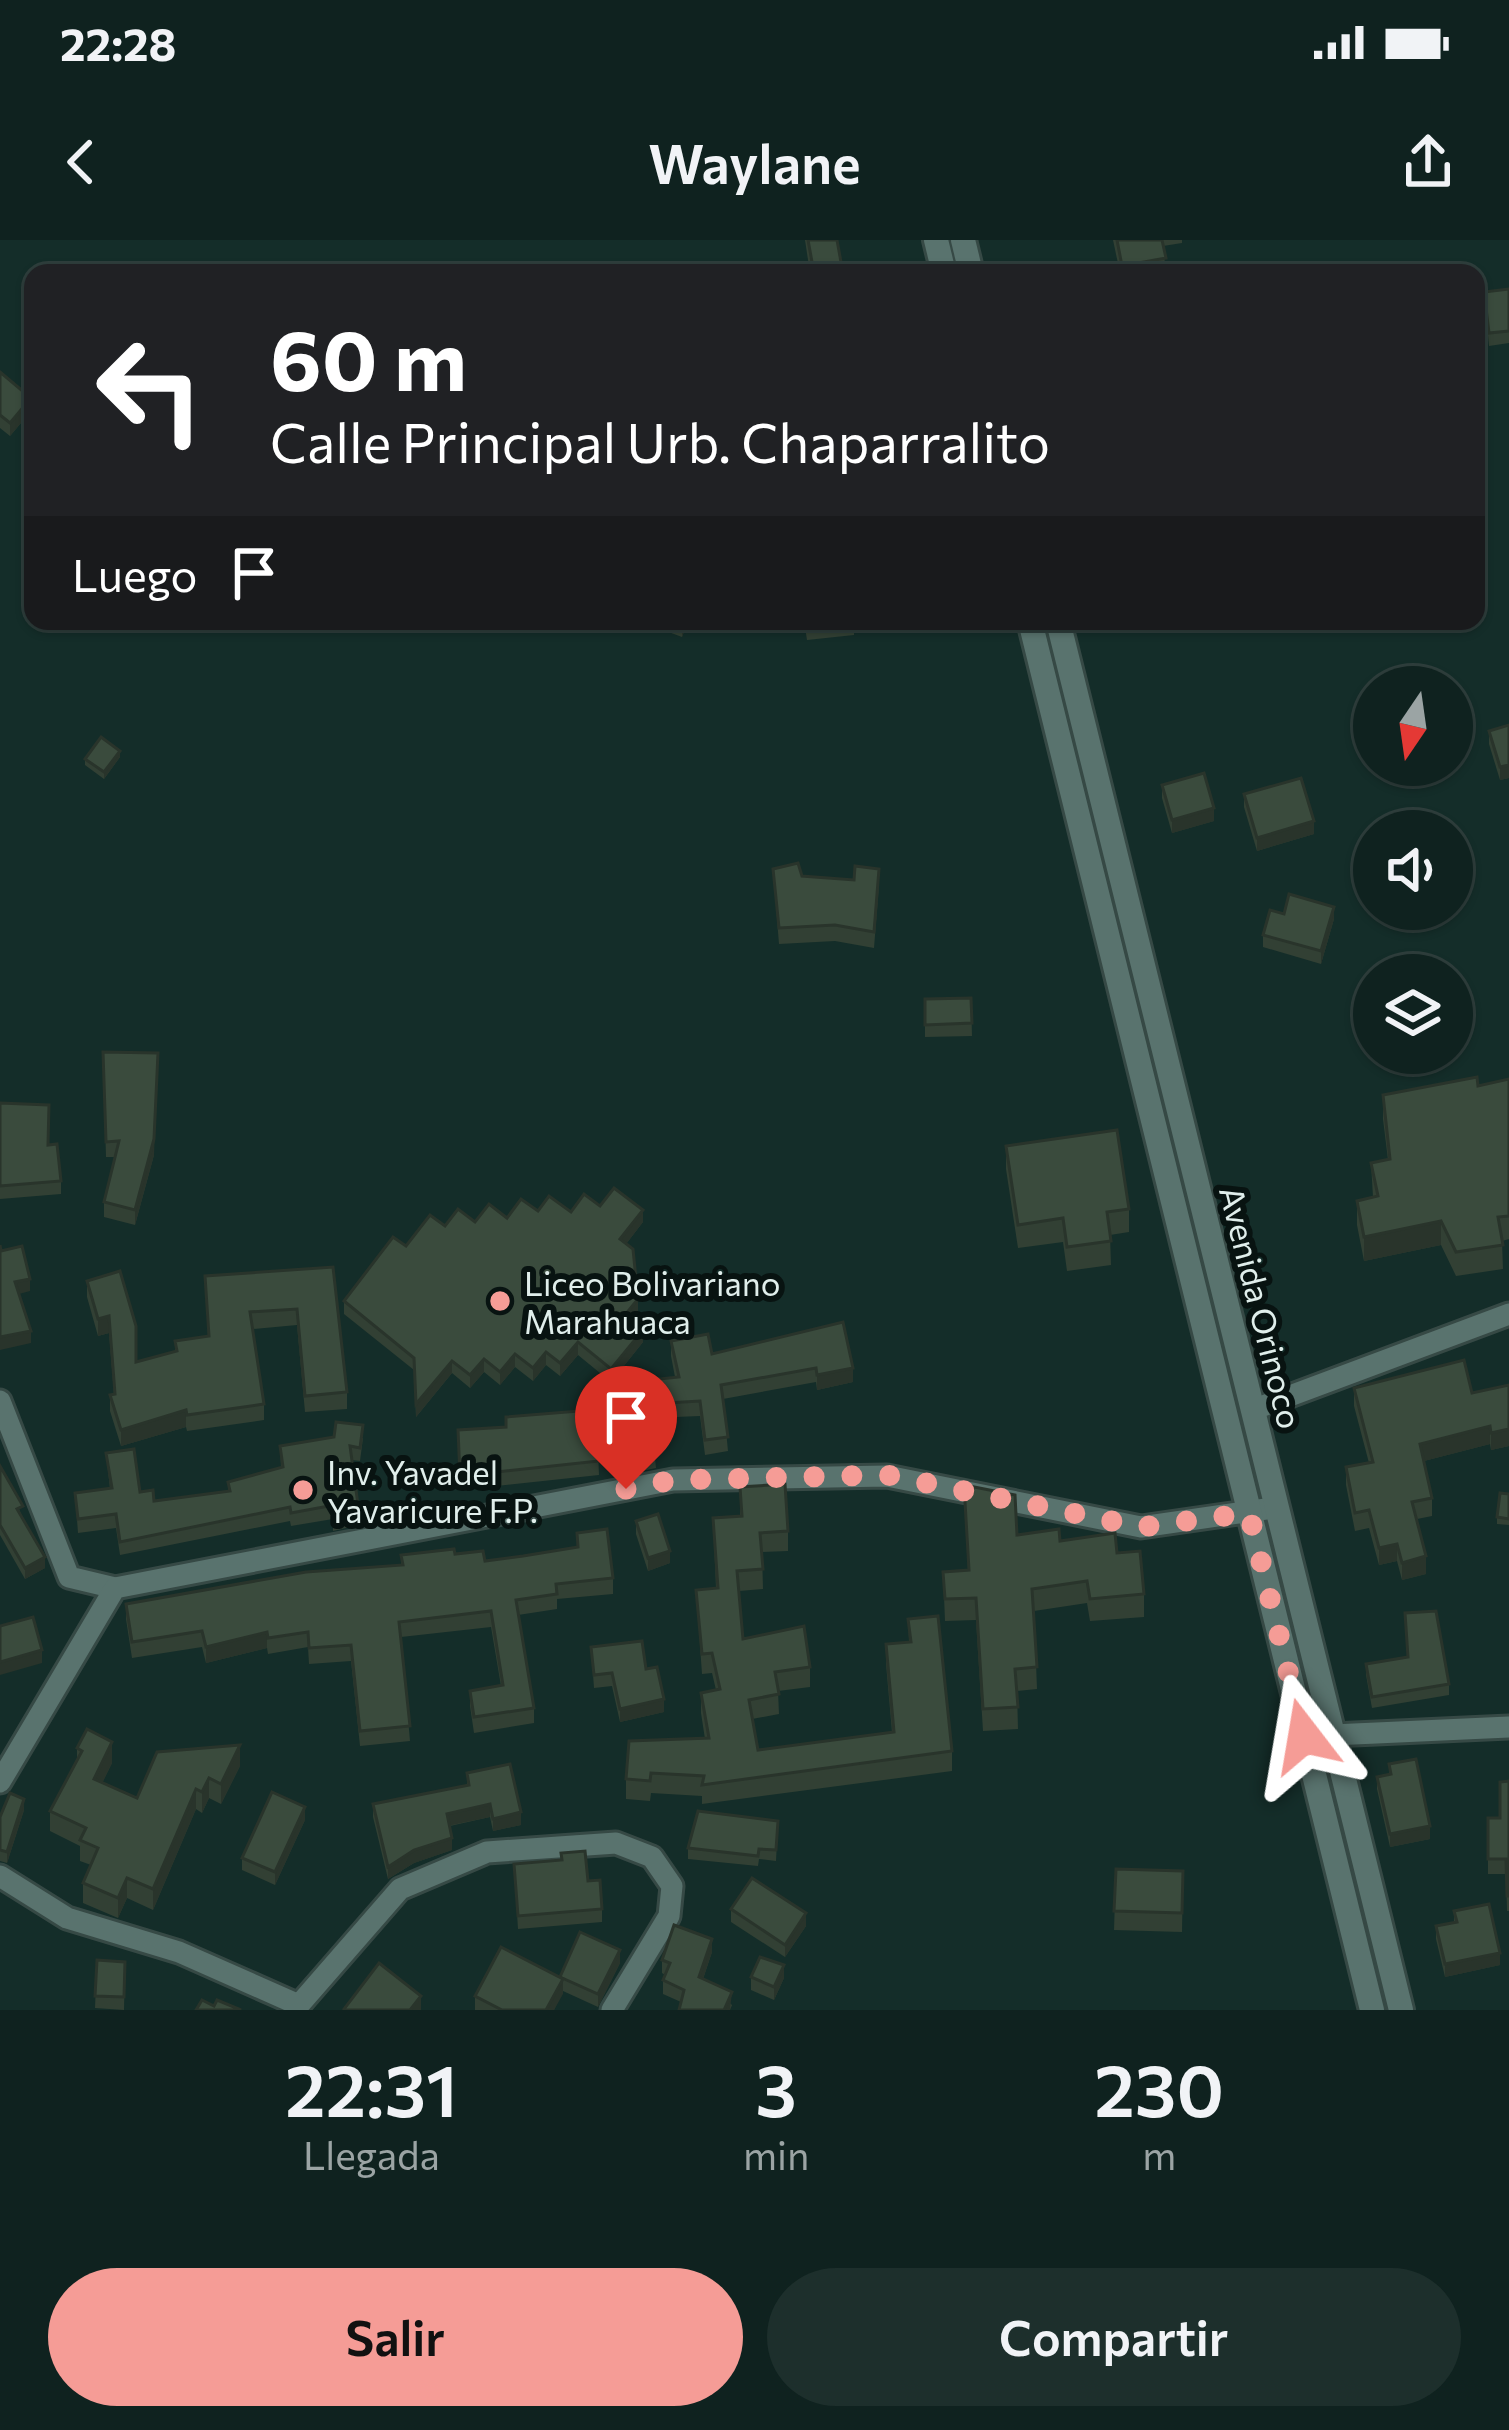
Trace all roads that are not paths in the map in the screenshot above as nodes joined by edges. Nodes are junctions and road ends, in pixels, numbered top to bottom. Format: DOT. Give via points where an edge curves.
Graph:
graph roads {
  1 [pos="1032,630"];
  2 [pos="1060,630"];
  3 [pos="1509,1314"];
  4 [pos="0,1401"];
  5 [pos="1255,1409"];
  6 [pos="1278,1505"];
  7 [pos="1249,1513"];
  8 [pos="116,1588"];
  9 [pos="1509,1727"];
  10 [pos="1332,1735"];
  11 [pos="0,1782"];
  12 [pos="0,1876"];
  13 [pos="612,2010"];
  14 [pos="1372,2010"];
  15 [pos="1400,2010"];
  1 -- 7 [label="street, Avenida Orinoco"];
  2 -- 5 [label="street, Avenida Orinoco"];
  3 -- 5 [label="street"];
  4 -- 8 [label="street" via="69,1577"];
  5 -- 6 [label="street, Avenida Orinoco"];
  6 -- 7 [label="street"];
  6 -- 10 [label="street, Avenida Orinoco"];
  7 -- 8 [label="street" via="1141,1527 887,1475 673,1480"];
  7 -- 14 [label="street, Avenida Orinoco"];
  8 -- 11 [label="street"];
  9 -- 10 [label="street"];
  10 -- 15 [label="street, Avenida Orinoco"];
  12 -- 13 [label="street" via="67,1918 178,1952 299,2005 400,1888 487,1852 616,1843 652,1858 672,1886 669,1916"];
}
